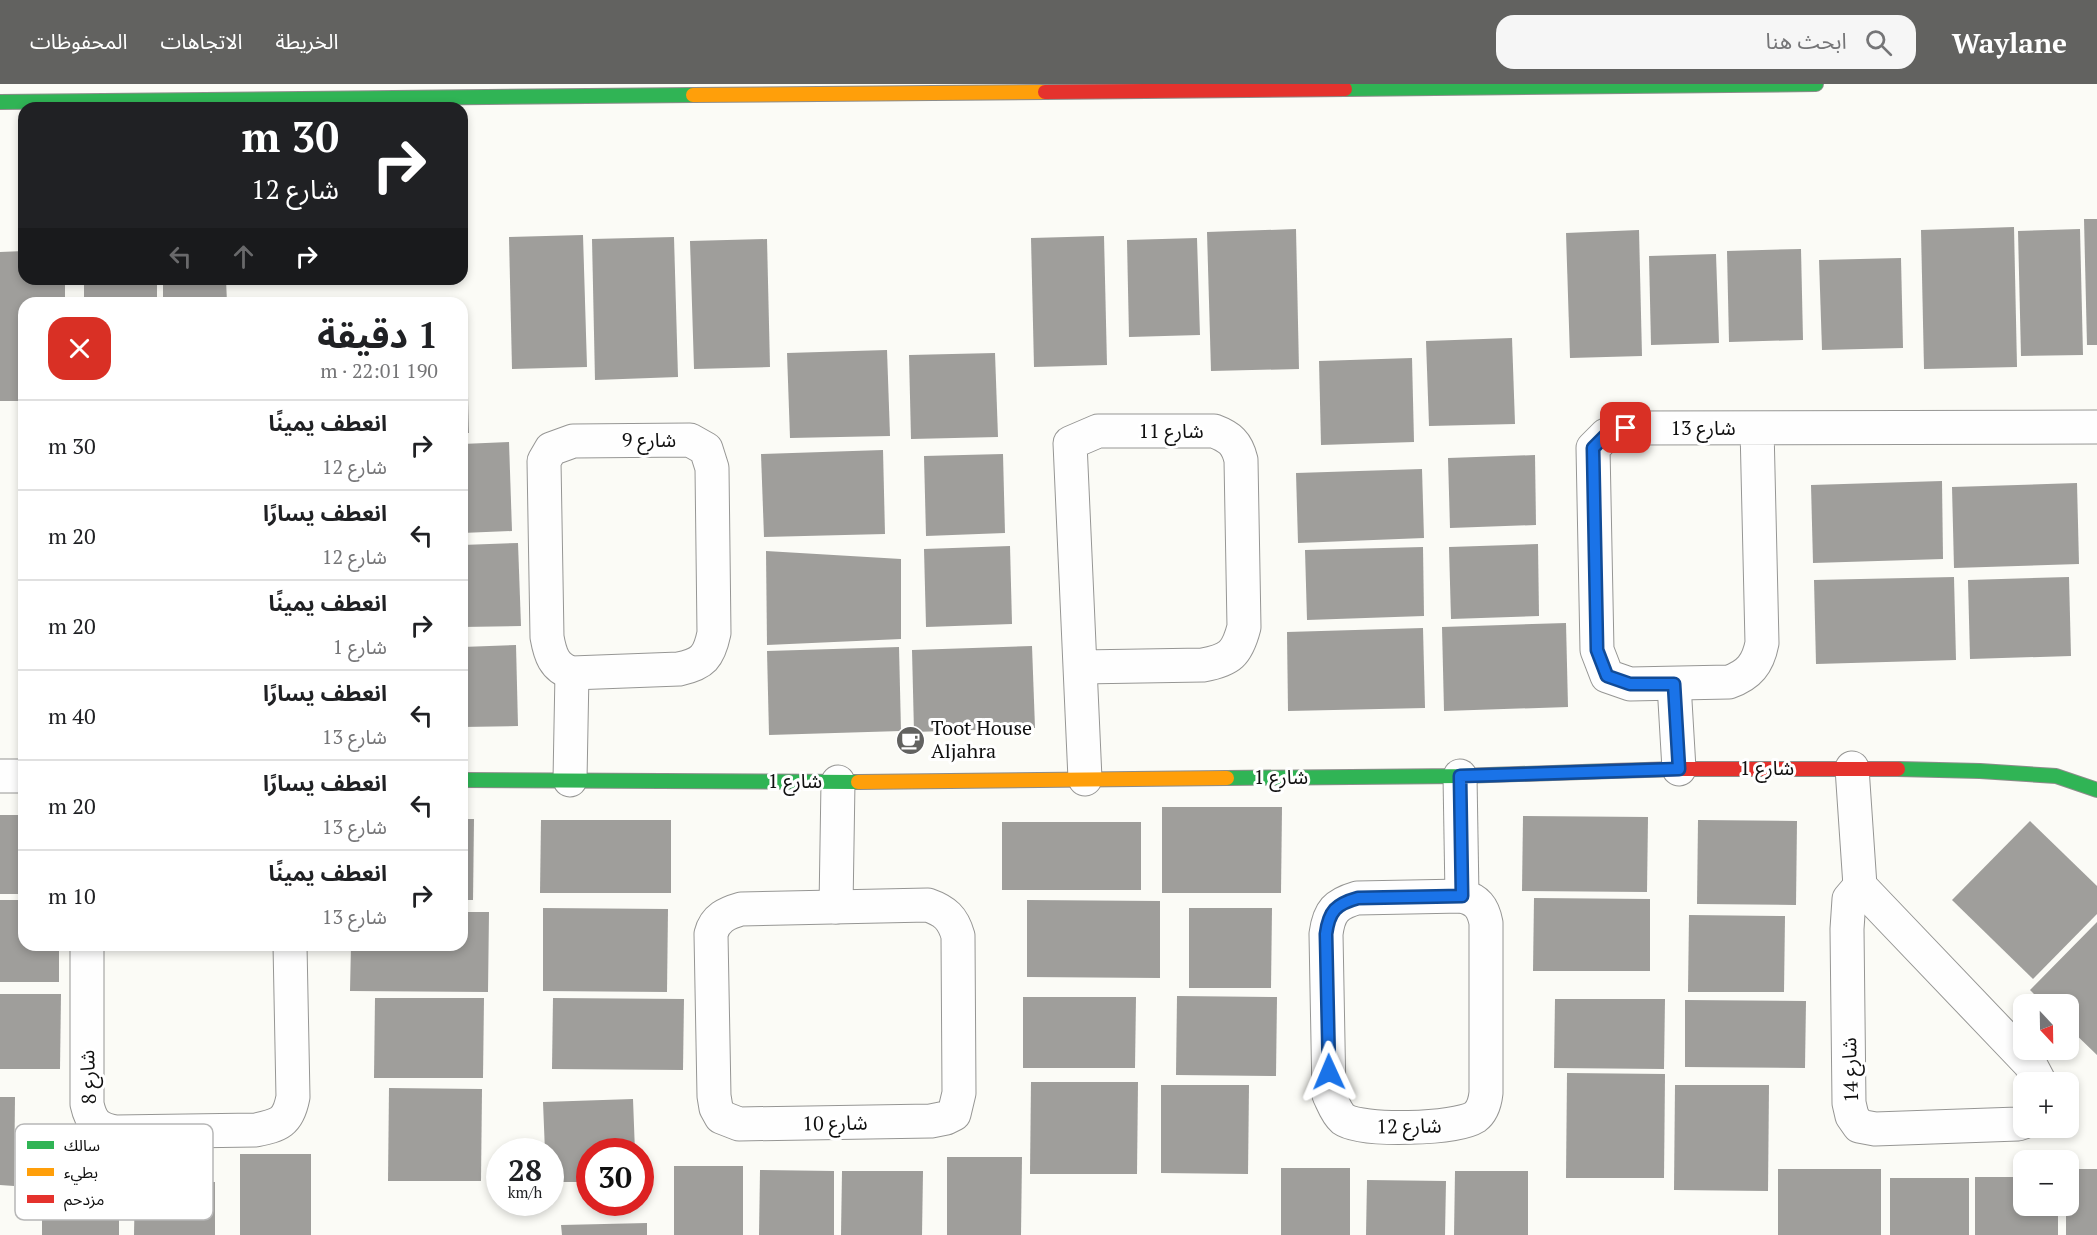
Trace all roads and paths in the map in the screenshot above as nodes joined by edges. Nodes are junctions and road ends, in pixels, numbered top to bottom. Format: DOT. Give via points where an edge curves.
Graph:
graph roads {
  1 [pos="1816,84"];
  2 [pos="66,88"];
  3 [pos="449,91"];
  4 [pos="0,102"];
  5 [pos="38,102"];
  6 [pos="2097,427"];
  7 [pos="1757,428"];
  8 [pos="1081,667"];
  9 [pos="572,673"];
  10 [pos="1674,684"];
  11 [pos="1852,768"];
  12 [pos="1679,769"];
  13 [pos="0,776"];
  14 [pos="18,776"];
  15 [pos="1460,776"];
  16 [pos="1085,778"];
  17 [pos="468,780"];
  18 [pos="570,780"];
  19 [pos="838,782"];
  20 [pos="2097,790"];
  21 [pos="1860,886"];
  22 [pos="1462,896"];
  23 [pos="836,907"];
  24 [pos="87,951"];
  25 [pos="290,951"];
  26 [pos="2034,1072"];
  27 [pos="94,1124"];
  28 [pos="2013,1124"];
  29 [pos="213,1131"];
  1 -- 3 [label="main road"];
  2 -- 5 [label="main road"];
  3 -- 5 [label="main road"];
  4 -- 5 [label="main road"];
  6 -- 7 [label="street, شارع 13"];
  7 -- 10 [label="street, شارع 13" via="1760,652 1754,667 1729,682"];
  7 -- 10 [label="street, شارع 13" via="1626,428 1606,435 1593,448 1597,650 1607,676 1630,684"];
  8 -- 8 [label="street, شارع 11" via="1070,443 1098,432 1214,431 1227,436 1236,443 1241,460 1244,627 1240,643 1221,662 1203,665"];
  8 -- 16 [label="street, شارع 11"];
  9 -- 9 [label="street, شارع 9" via="556,664 547,637 544,461 551,449 573,441 699,443 706,448 712,468 714,633 705,658 679,669"];
  9 -- 18 [label="street"];
  10 -- 12 [label="street"];
  11 -- 12 [label="main road, شارع 1"];
  11 -- 20 [label="main road, شارع 1" via="2056,777"];
  11 -- 21 [label="street, شارع 14"];
  12 -- 15 [label="main road, شارع 1"];
  13 -- 14 [label="street"];
  15 -- 16 [label="main road, شارع 1"];
  15 -- 22 [label="street"];
  16 -- 19 [label="main road, شارع 1"];
  17 -- 18 [label="main road, شارع 1"];
  18 -- 19 [label="main road, شارع 1"];
  19 -- 23 [label="street"];
  21 -- 26 [label="street"];
  21 -- 28 [label="street, شارع 14" via="1849,899 1846,929 1852,1116 1859,1126 1875,1129"];
  22 -- 22 [label="street, شارع 12" via="1480,905 1486,923 1484,1105 1476,1116 1447,1126 1367,1127 1343,1119 1329,1095 1326,934 1332,912 1343,902 1358,898"];
  23 -- 23 [label="street, شارع 10" via="928,905 951,917 958,936 959,1093 954,1114 931,1121 739,1124 721,1118 714,1096 713,926 728,913 741,909"];
  24 -- 27 [label="street, شارع 8" via="87,1104"];
  25 -- 29 [label="street, شارع 8" via="290,1109 284,1120 272,1126"];
}
